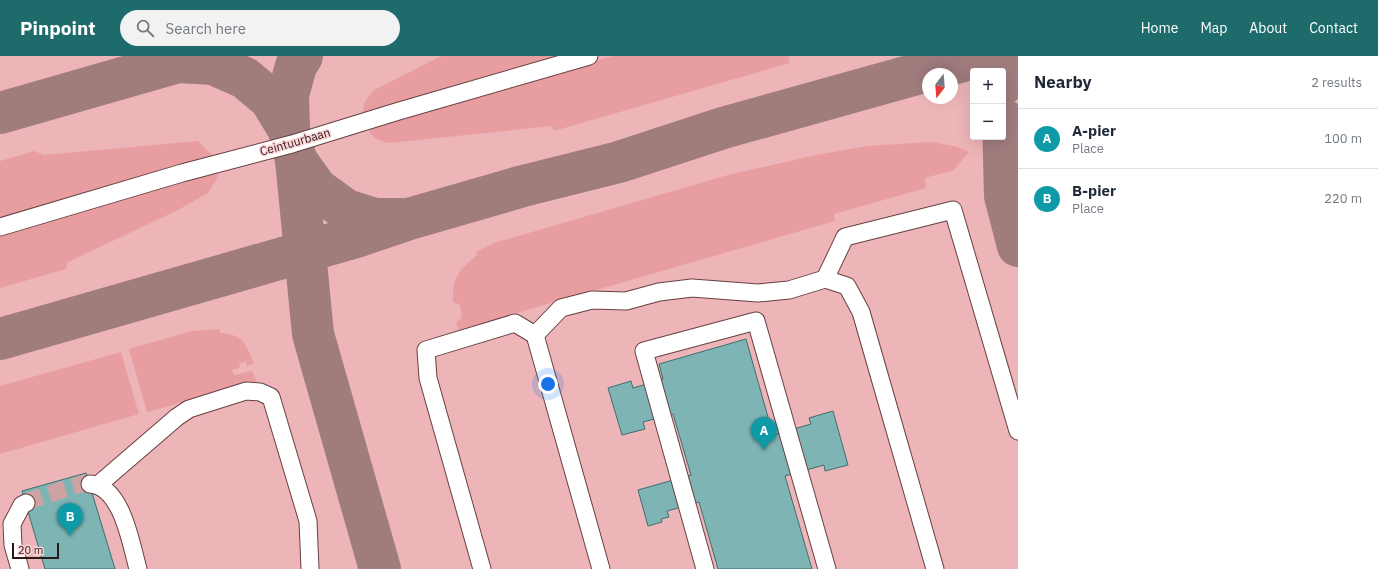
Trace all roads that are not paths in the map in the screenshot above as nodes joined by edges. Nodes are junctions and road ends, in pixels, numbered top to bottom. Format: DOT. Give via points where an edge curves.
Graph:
graph roads {
  1 [pos="589,56"];
  2 [pos="0,227"];
  3 [pos="825,279"];
  4 [pos="535,335"];
  5 [pos="1018,431"];
  6 [pos="26,503"];
  7 [pos="20,569"];
  8 [pos="138,569"];
  9 [pos="310,569"];
  10 [pos="482,569"];
  11 [pos="601,569"];
  12 [pos="705,569"];
  13 [pos="827,569"];
  14 [pos="935,569"];
  1 -- 2 [label="lane, Ceintuurbaan"];
  3 -- 4 [label="lane" via="789,290 758,293 692,288 659,292 626,301 592,300 561,308"];
  3 -- 5 [label="lane" via="845,237 953,210"];
  3 -- 14 [label="lane" via="847,286 861,312"];
  4 -- 10 [label="lane" via="515,323 426,350 428,378"];
  4 -- 11 [label="lane"];
  6 -- 7 [label="lane" via="22,505 12,524 13,545"];
  8 -- 9 [label="lane" via="122,513 113,498 94,484 189,409 246,392 260,392 271,397 308,521"];
  12 -- 13 [label="lane" via="644,351 756,321"];
}
